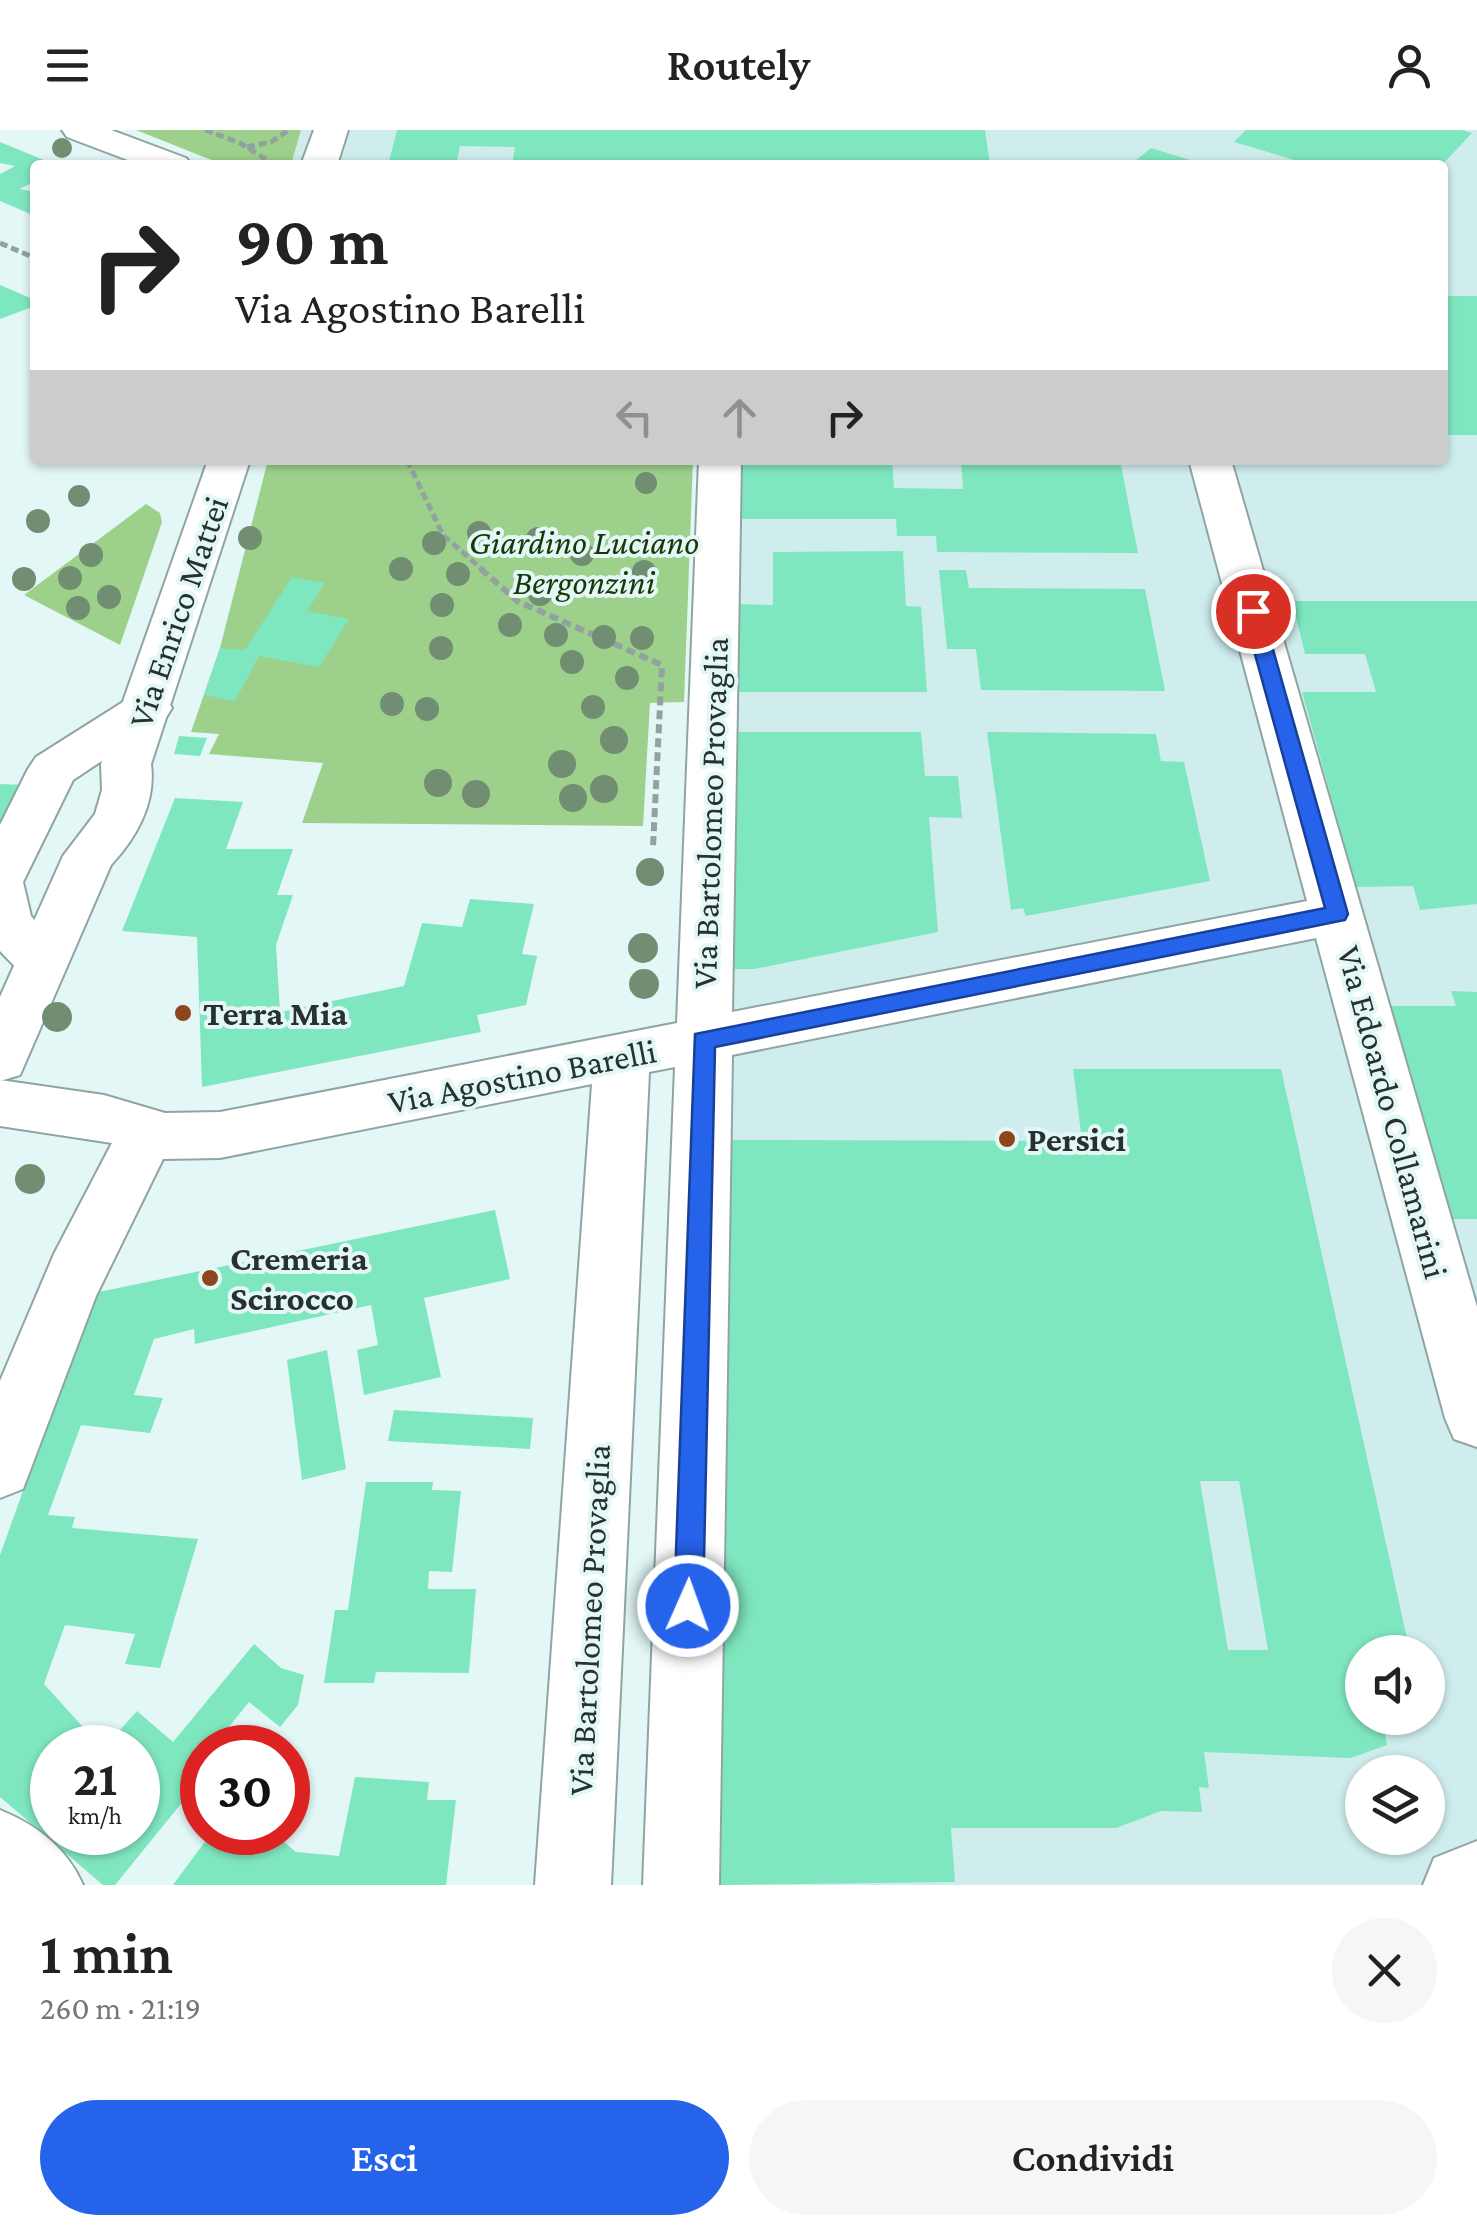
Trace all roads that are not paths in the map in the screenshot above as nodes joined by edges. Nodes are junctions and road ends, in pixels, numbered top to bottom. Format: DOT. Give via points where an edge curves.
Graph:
graph roads {
  1 [pos="80,130"];
  2 [pos="331,130"];
  3 [pos="161,160"];
  4 [pos="322,160"];
  5 [pos="227,465"];
  6 [pos="720,465"];
  7 [pos="1211,465"];
  8 [pos="148,708"];
  9 [pos="0,876"];
  10 [pos="0,888"];
  11 [pos="1338,914"];
  12 [pos="22,987"];
  13 [pos="704,1040"];
  14 [pos="622,1056"];
  15 [pos="0,1059"];
  16 [pos="0,1103"];
  17 [pos="149,1132"];
  18 [pos="1477,1418"];
  19 [pos="0,1468"];
  20 [pos="0,1847"];
  21 [pos="1477,1879"];
  22 [pos="45,1885"];
  23 [pos="573,1885"];
  24 [pos="681,1885"];
  25 [pos="1461,1885"];
  1 -- 3 [label="street"];
  2 -- 4 [label="street"];
  5 -- 8 [label="street, Via Enrico Mattei"];
  6 -- 13 [label="street, Via Bartolomeo Provaglia"];
  7 -- 11 [label="street, Via Edoardo Collamarini"];
  8 -- 9 [label="street" via="53,769"];
  8 -- 12 [label="street, Via Enrico Mattei" via="126,764 130,785 111,834 88,856"];
  10 -- 12 [label="street"];
  11 -- 13 [label="street, Via Agostino Barelli"];
  11 -- 18 [label="street, Via Edoardo Collamarini"];
  12 -- 15 [label="street, Via Enrico Mattei"];
  13 -- 14 [label="street, Via Agostino Barelli"];
  13 -- 24 [label="street, Via Bartolomeo Provaglia"];
  14 -- 17 [label="street, Via Agostino Barelli" via="220,1135"];
  14 -- 23 [label="street, Via Bartolomeo Provaglia"];
  16 -- 17 [label="street, Via Agostino Barelli" via="104,1118"];
  17 -- 19 [label="street" via="72,1274"];
  20 -- 22 [label="street"];
  21 -- 25 [label="street"];
}
